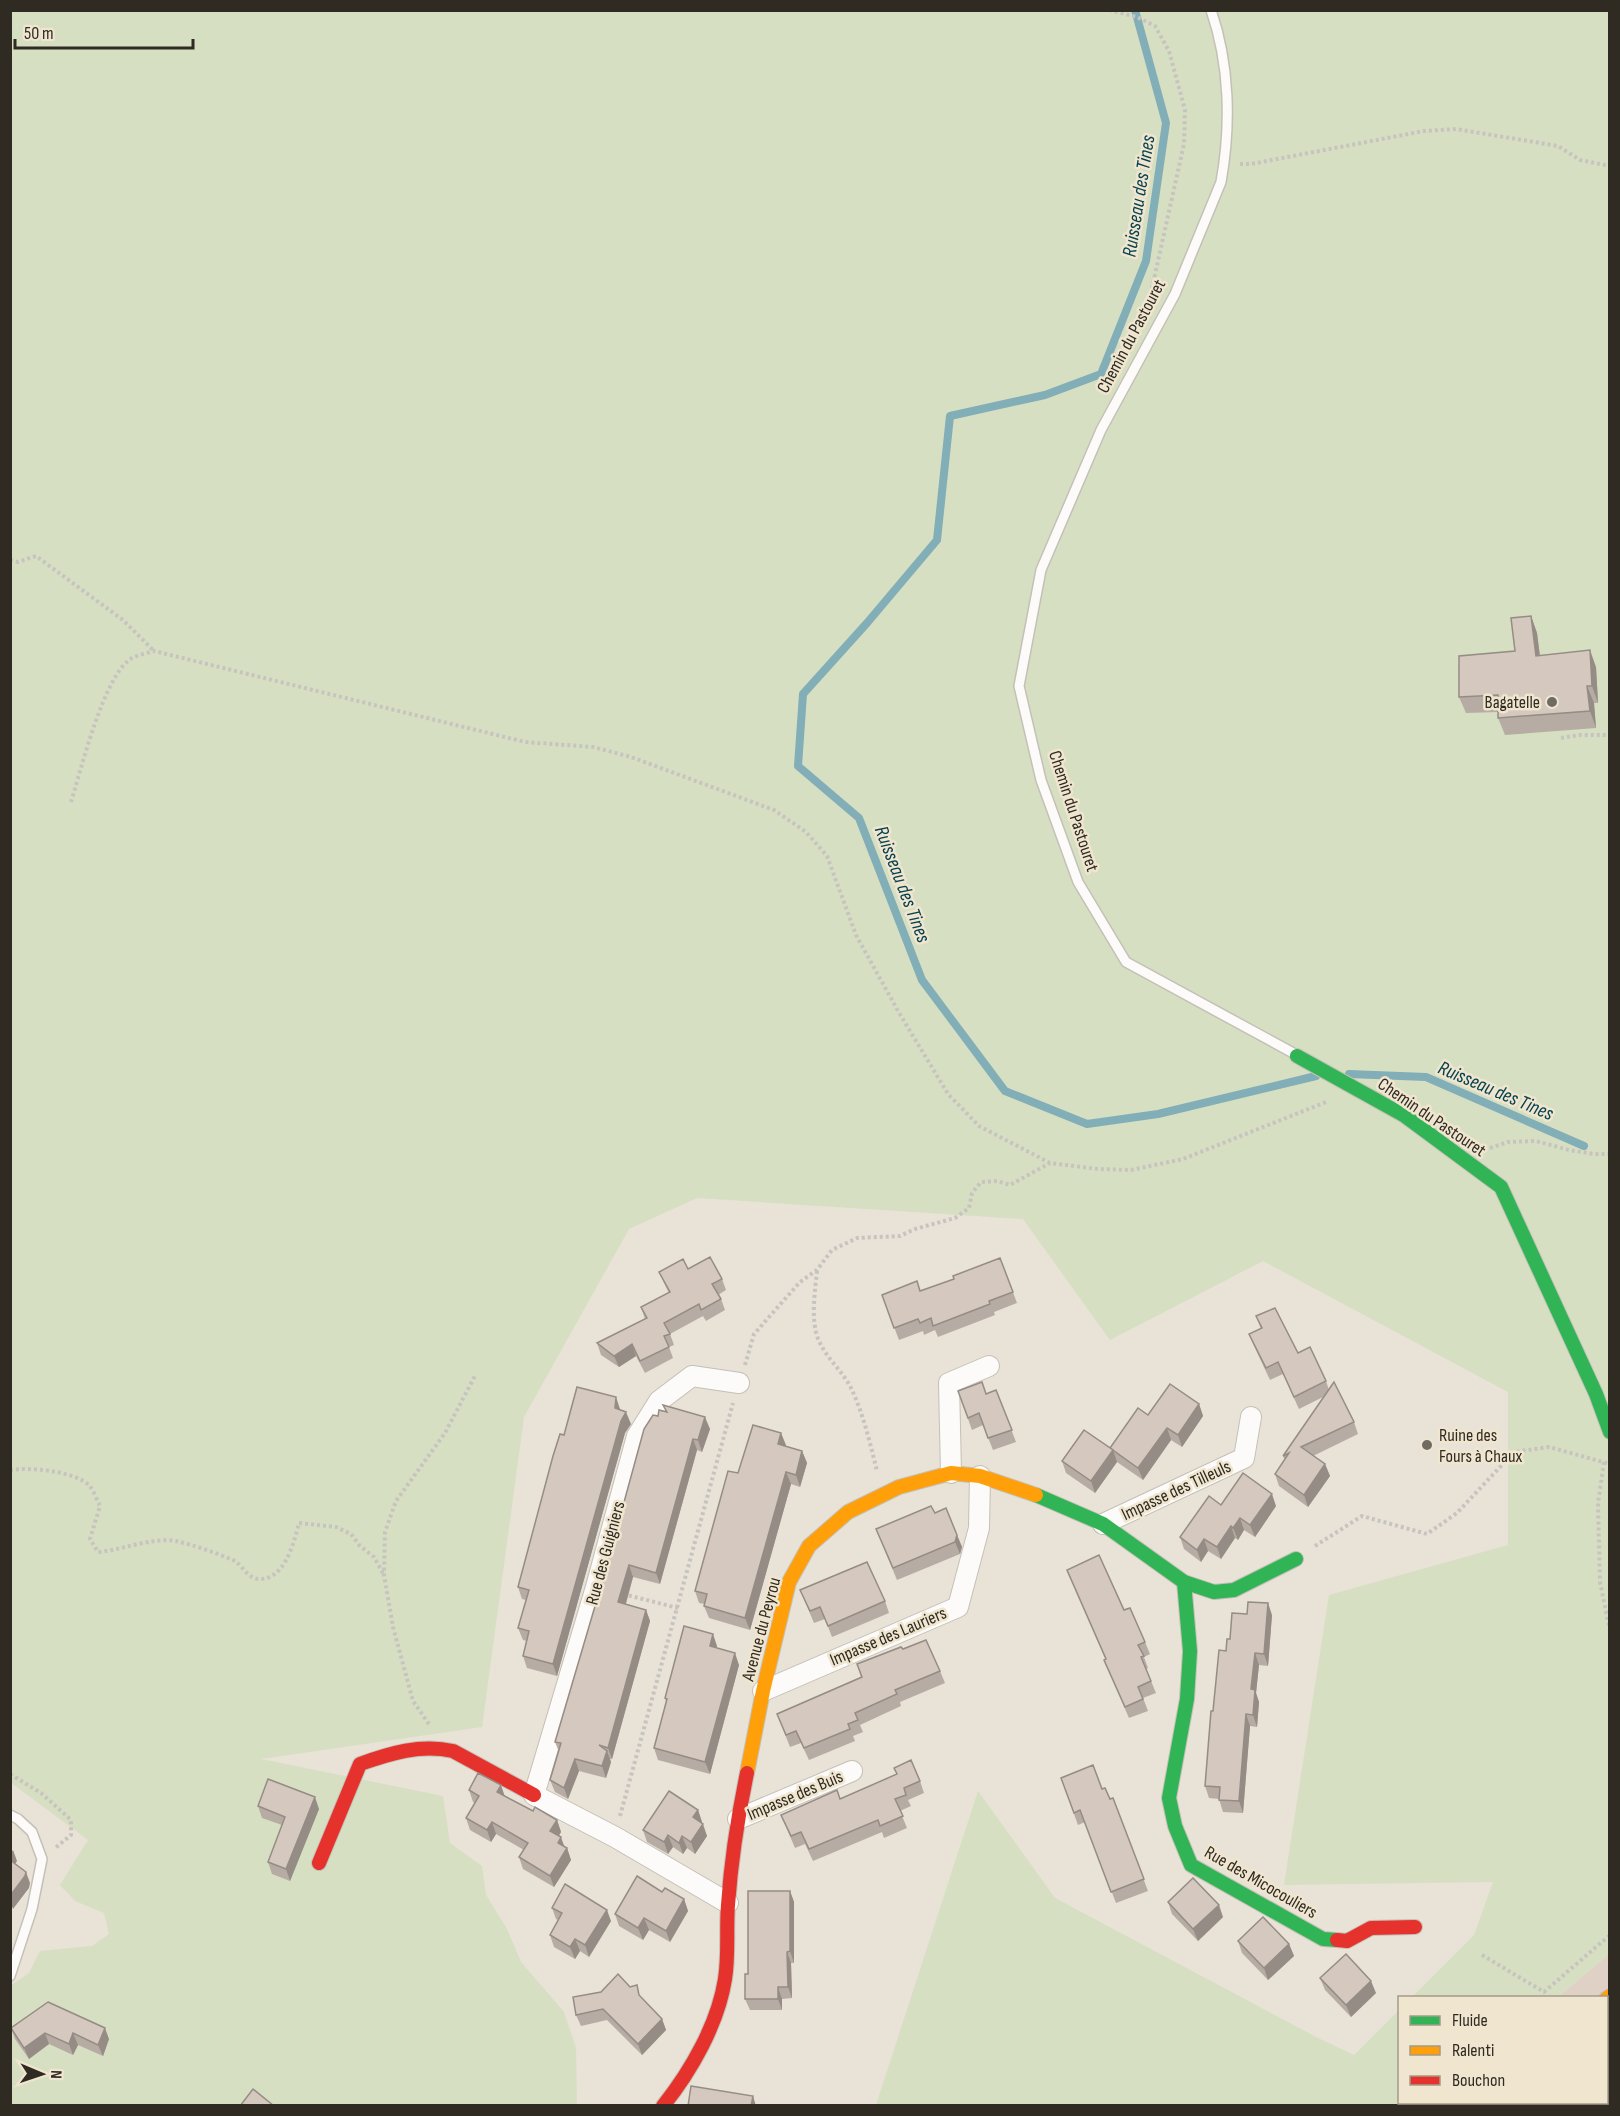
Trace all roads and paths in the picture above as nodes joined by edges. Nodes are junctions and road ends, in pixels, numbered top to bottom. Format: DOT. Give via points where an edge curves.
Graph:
graph roads {
  1 [pos="1109,10"];
  2 [pos="1211,10"];
  3 [pos="1224,164"];
  4 [pos="1610,166"];
  5 [pos="1147,312"];
  6 [pos="10,560"];
  7 [pos="154,651"];
  8 [pos="1610,735"];
  9 [pos="1561,738"];
  10 [pos="71,802"];
  11 [pos="1297,1056"];
  12 [pos="1357,1088"];
  13 [pos="1610,1154"];
  14 [pos="1050,1163"];
  15 [pos="1475,1168"];
  16 [pos="817,1270"];
  17 [pos="988,1366"];
  18 [pos="476,1374"];
  19 [pos="739,1383"];
  20 [pos="1251,1417"];
  21 [pos="1608,1425"];
  22 [pos="1607,1463"];
  23 [pos="10,1470"];
  24 [pos="951,1473"];
  25 [pos="980,1476"];
  26 [pos="883,1495"];
  27 [pos="1103,1524"];
  28 [pos="1296,1559"];
  29 [pos="384,1575"];
  30 [pos="1184,1582"];
  31 [pos="596,1587"];
  32 [pos="678,1608"];
  33 [pos="1610,1631"];
  34 [pos="763,1691"];
  35 [pos="430,1726"];
  36 [pos="852,1771"];
  37 [pos="10,1774"];
  38 [pos="534,1795"];
  39 [pos="10,1815"];
  40 [pos="738,1819"];
  41 [pos="615,1837"];
  42 [pos="42,1859"];
  43 [pos="319,1863"];
  44 [pos="728,1903"];
  45 [pos="1415,1927"];
  46 [pos="1610,1935"];
  47 [pos="1482,1955"];
  48 [pos="10,1976"];
  49 [pos="663,2106"];
  1 -- 5 [label="path" via="1155,26 1169,51 1185,110 1184,144"];
  2 -- 3 [label="lane, Chemin du Pastouret" via="1229,100"];
  3 -- 4 [label="path" via="1251,165 1424,131 1456,129 1558,146 1580,160"];
  3 -- 11 [label="lane, Chemin du Pastouret" via="1221,182 1175,294 1101,430 1041,570 1019,686 1041,780 1078,882 1126,962"];
  6 -- 7 [label="path" via="18,562 36,556 123,620"];
  7 -- 10 [label="path" via="130,659 115,675"];
  7 -- 14 [label="path" via="525,742 593,747 774,810 806,832 827,856 856,935 948,1094 980,1126"];
  8 -- 9 [label="path"];
  11 -- 12 [label="street, Chemin du Pastouret"];
  12 -- 14 [label="path" via="1183,1159 1131,1170"];
  12 -- 15 [label="street, Chemin du Pastouret" via="1405,1116"];
  13 -- 15 [label="path" via="1569,1150 1536,1141 1508,1142 1490,1148"];
  14 -- 16 [label="path" via="1010,1185 981,1182 972,1193 969,1208 955,1218 900,1236 857,1238 832,1250"];
  15 -- 21 [label="street, Chemin du Pastouret" via="1502,1187"];
  16 -- 19 [label="path" via="800,1282 754,1334"];
  16 -- 26 [label="path" via="816,1334 824,1353 849,1386"];
  17 -- 24 [label="street" via="949,1383"];
  18 -- 29 [label="path" via="446,1433 396,1501 385,1532"];
  19 -- 31 [label="street, Rue des Guigniers" via="692,1376 659,1401 637,1436"];
  19 -- 32 [label="path"];
  20 -- 27 [label="street, Impasse des Tilleuls" via="1244,1458"];
  22 -- 28 [label="path" via="1549,1447 1514,1452 1457,1513 1428,1534 1362,1516"];
  22 -- 33 [label="path" via="1598,1503 1600,1582"];
  23 -- 29 [label="path" via="65,1474 80,1478 91,1488 100,1506 90,1539 98,1552 174,1541 236,1561 247,1574 259,1579 275,1574 289,1556 299,1523 336,1527 351,1534 374,1557"];
  24 -- 25 [label="street, Avenue du Peyrou"];
  24 -- 26 [label="street, Avenue du Peyrou"];
  25 -- 27 [label="street, Avenue du Peyrou"];
  25 -- 34 [label="street, Impasse des Lauriers" via="979,1528 958,1607"];
  26 -- 34 [label="street, Avenue du Peyrou" via="848,1512 809,1546 789,1582"];
  27 -- 30 [label="street, Avenue du Peyrou"];
  28 -- 30 [label="street, Avenue du Peyrou" via="1234,1590 1214,1592"];
  29 -- 35 [label="path" via="393,1627 414,1701"];
  30 -- 45 [label="street, Rue des Micocouliers" via="1190,1651 1188,1690 1169,1798 1175,1826 1191,1865 1323,1939 1347,1941 1371,1928"];
  31 -- 32 [label="path"];
  31 -- 38 [label="street, Rue des Guigniers"];
  32 -- 41 [label="path"];
  34 -- 40 [label="street, Avenue du Peyrou"];
  36 -- 40 [label="street, Impasse des Buis"];
  37 -- 42 [label="path" via="41,1793 71,1820 71,1835"];
  38 -- 41 [label="street"];
  38 -- 43 [label="street" via="453,1751 423,1747 385,1755 360,1764"];
  39 -- 42 [label="lane" via="32,1832"];
  40 -- 44 [label="street, Avenue du Peyrou"];
  41 -- 44 [label="street"];
  42 -- 48 [label="lane" via="32,1909"];
  44 -- 49 [label="street, Avenue du Peyrou" via="725,1979 710,2029 685,2078"];
  46 -- 47 [label="path" via="1544,1992"];
}
